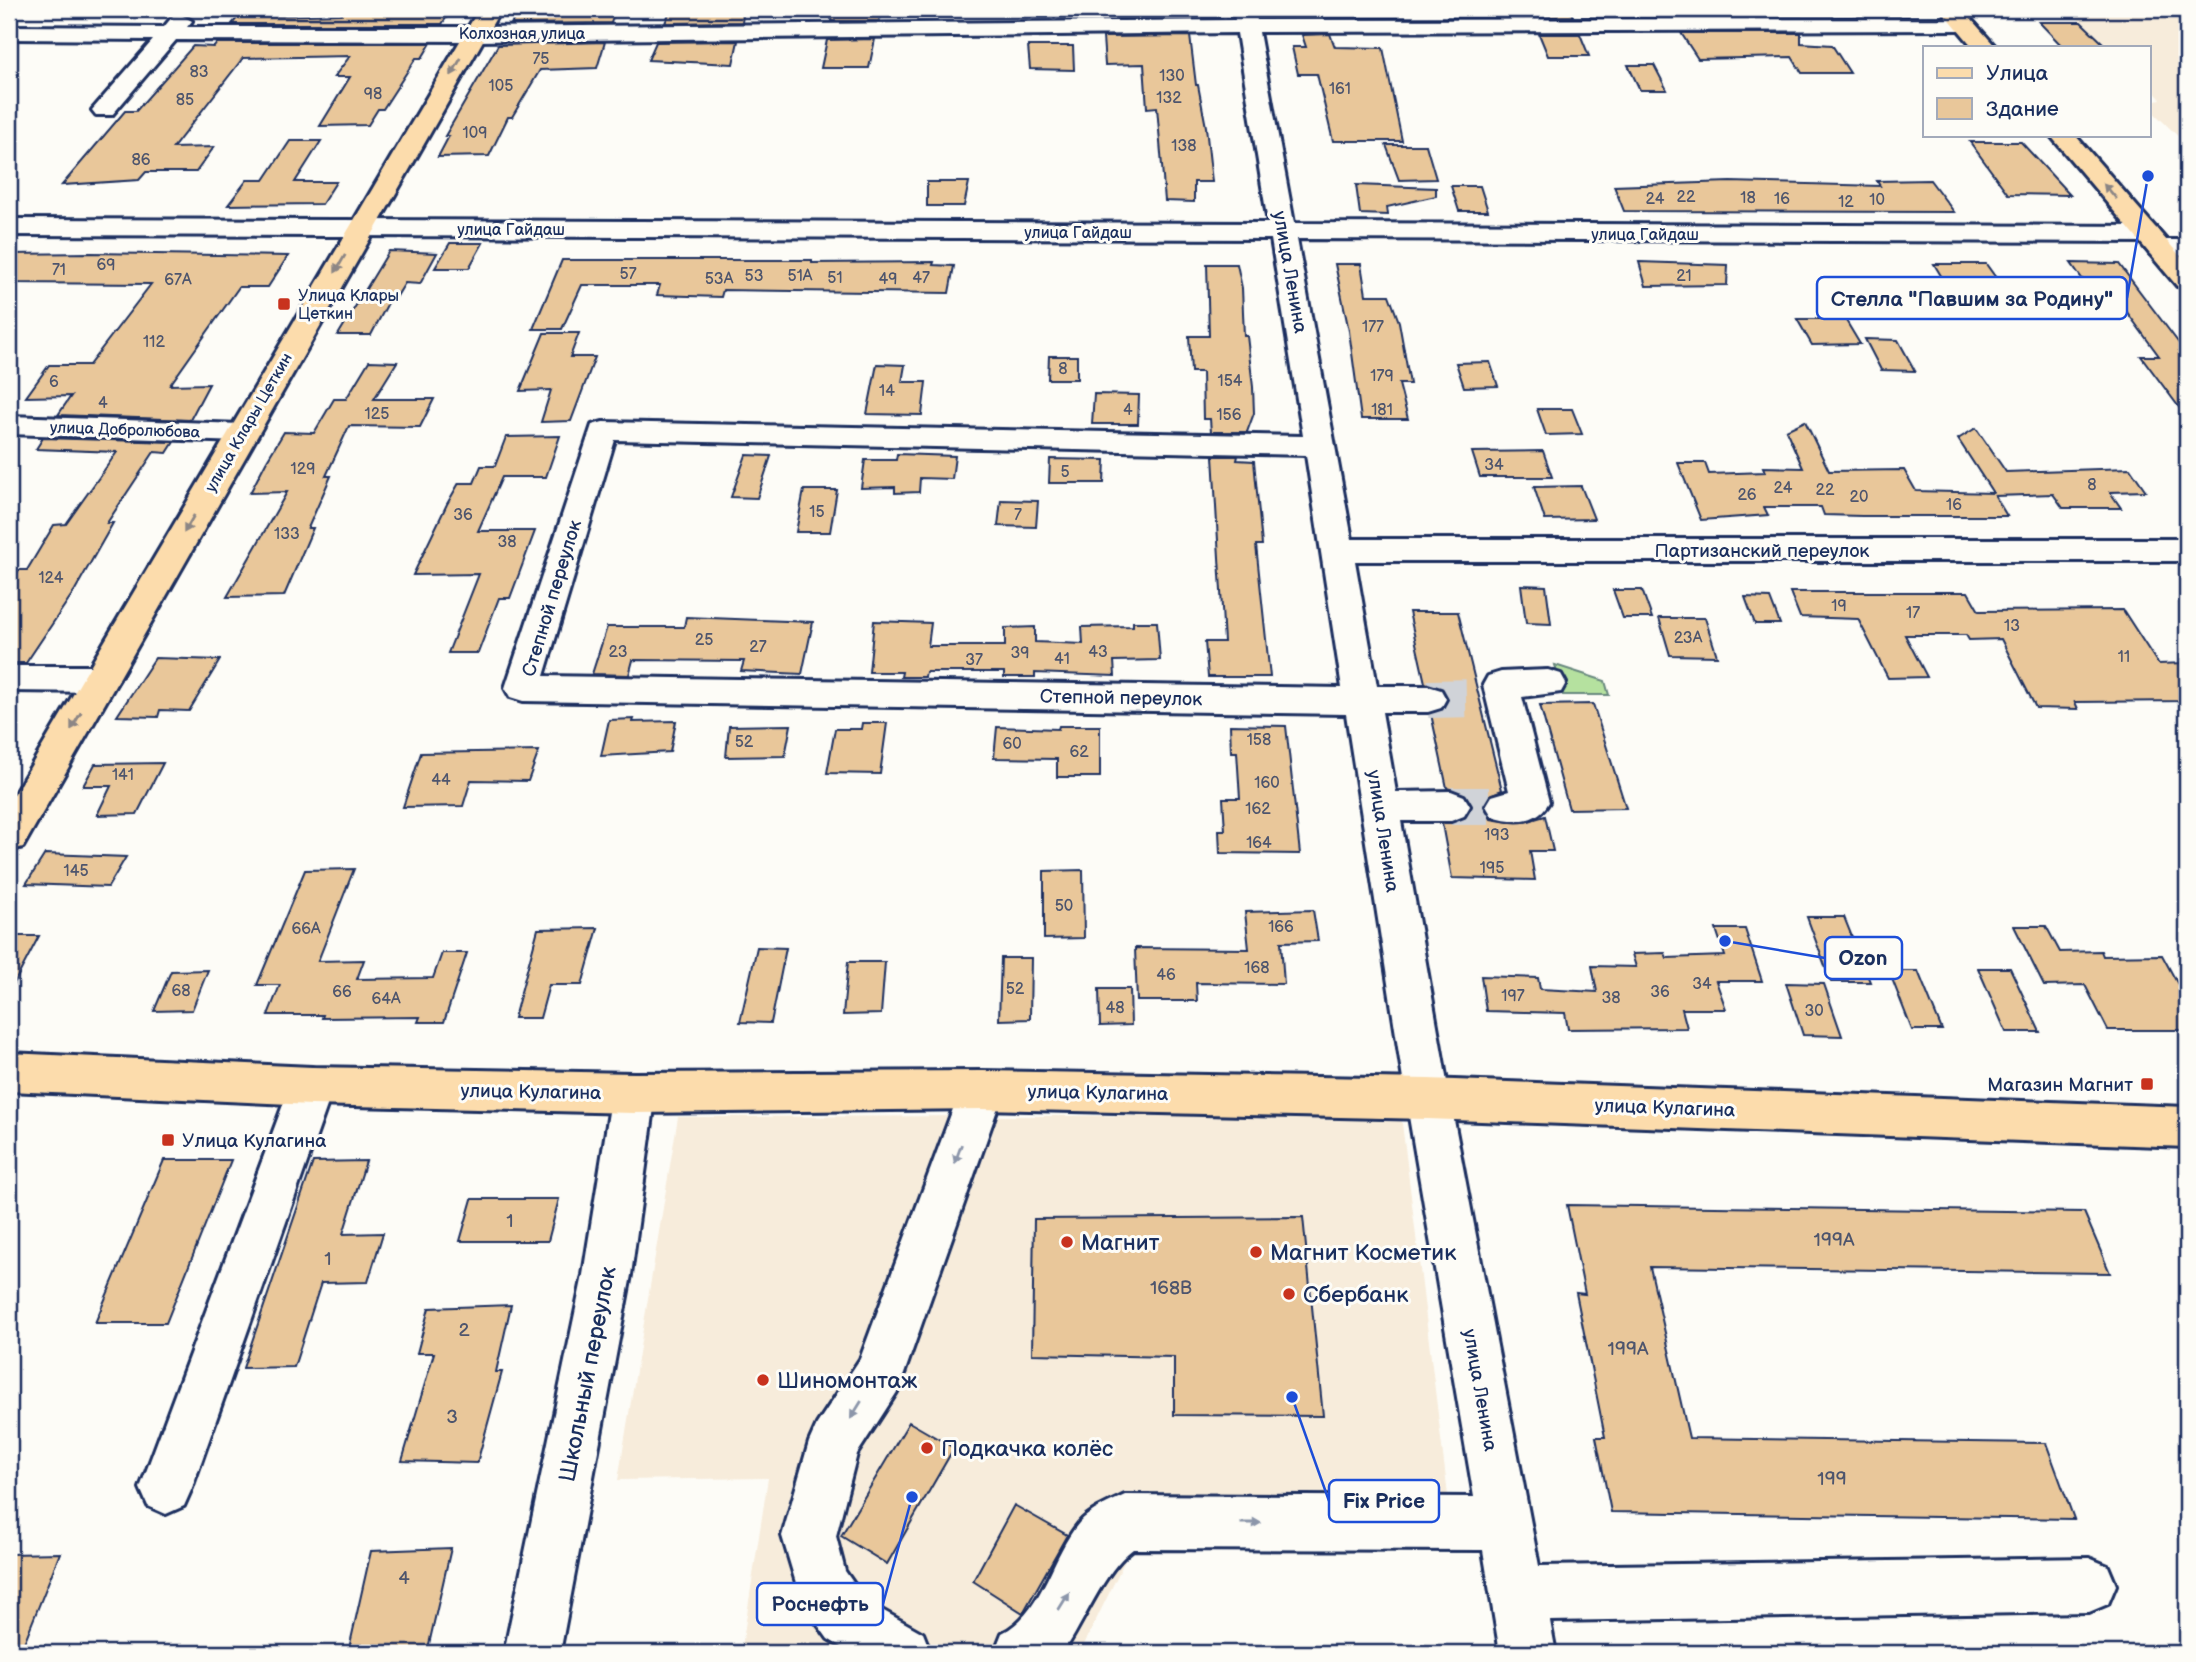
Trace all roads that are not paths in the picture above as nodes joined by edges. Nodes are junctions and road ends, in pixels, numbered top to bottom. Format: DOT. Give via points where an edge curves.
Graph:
graph roads {
  1 [pos="17,9"];
  2 [pos="192,9"];
  3 [pos="1958,16"];
  4 [pos="9,17"];
  5 [pos="1245,17"];
  6 [pos="483,21"];
  7 [pos="172,32"];
  8 [pos="9,33"];
  9 [pos="1984,46"];
  10 [pos="104,110"];
  11 [pos="2063,136"];
  12 [pos="9,227"];
  13 [pos="361,228"];
  14 [pos="1284,233"];
  15 [pos="2153,241"];
  16 [pos="2187,248"];
  17 [pos="2187,279"];
  18 [pos="9,425"];
  19 [pos="241,433"];
  20 [pos="1320,446"];
  21 [pos="1336,550"];
  22 [pos="2187,550"];
  23 [pos="9,678"];
  24 [pos="101,679"];
  25 [pos="1548,683"];
  26 [pos="1428,699"];
  27 [pos="1362,700"];
  28 [pos="1451,806"];
  29 [pos="1505,806"];
  30 [pos="1380,807"];
  31 [pos="9,836"];
  32 [pos="9,1072"];
  33 [pos="312,1086"];
  34 [pos="982,1090"];
  35 [pos="634,1093"];
  36 [pos="1428,1099"];
  37 [pos="2187,1127"];
  38 [pos="166,1488"];
  39 [pos="1505,1524"];
  40 [pos="2089,1586"];
  41 [pos="1518,1594"];
  42 [pos="532,1653"];
  43 [pos="904,1653"];
  44 [pos="1022,1653"];
  45 [pos="1528,1653"];
  1 -- 4 [label="street"];
  2 -- 7 [label="street"];
  3 -- 5 [label="street, Колхозная улица"];
  3 -- 9 [label="main road"];
  5 -- 6 [label="street, Колхозная улица"];
  5 -- 14 [label="street, улица Ленина"];
  6 -- 7 [label="street, Колхозная улица"];
  6 -- 13 [label="main road, улица Клары Цеткин, one-way"];
  7 -- 8 [label="street, Колхозная улица"];
  7 -- 10 [label="street"];
  15 -- 11 [label="main road, one-way"];
  12 -- 13 [label="street, улица Гайдаш"];
  13 -- 14 [label="street, улица Гайдаш"];
  13 -- 19 [label="main road, улица Клары Цеткин, one-way"];
  14 -- 15 [label="street, улица Гайдаш"];
  14 -- 20 [label="street, улица Ленина"];
  15 -- 16 [label="street, улица Гайдаш"];
  15 -- 17 [label="main road"];
  18 -- 19 [label="street, улица Добролюбова"];
  19 -- 24 [label="main road, улица Клары Цеткин, one-way"];
  20 -- 21 [label="street, улица Ленина"];
  20 -- 27 [label="street, Степной переулок" via="603,432 523,688"];
  21 -- 22 [label="street, Партизанский переулок"];
  21 -- 27 [label="street, улица Ленина"];
  23 -- 24 [label="street"];
  24 -- 31 [label="main road, улица Клары Цеткин, one-way"];
  25 -- 29 [label="street" via="1501,685 1491,698 1530,802"];
  26 -- 27 [label="street"];
  27 -- 30 [label="street, улица Ленина"];
  28 -- 30 [label="street"];
  30 -- 36 [label="street, улица Ленина"];
  32 -- 33 [label="main road, улица Кулагина"];
  33 -- 35 [label="main road, улица Кулагина"];
  33 -- 38 [label="street"];
  34 -- 35 [label="main road, улица Кулагина"];
  34 -- 36 [label="main road, улица Кулагина"];
  34 -- 43 [label="street, one-way" via="879,1374 835,1442 809,1536 821,1584 847,1620"];
  35 -- 42 [label="street, Школьный переулок" via="607,1275"];
  36 -- 37 [label="main road, улица Кулагина"];
  36 -- 39 [label="street, улица Ленина"];
  39 -- 41 [label="street, улица Ленина"];
  44 -- 39 [label="street, one-way" via="1034,1647 1065,1602 1098,1542 1125,1522"];
  40 -- 41 [label="street"];
  41 -- 45 [label="street, улица Ленина"];
}
